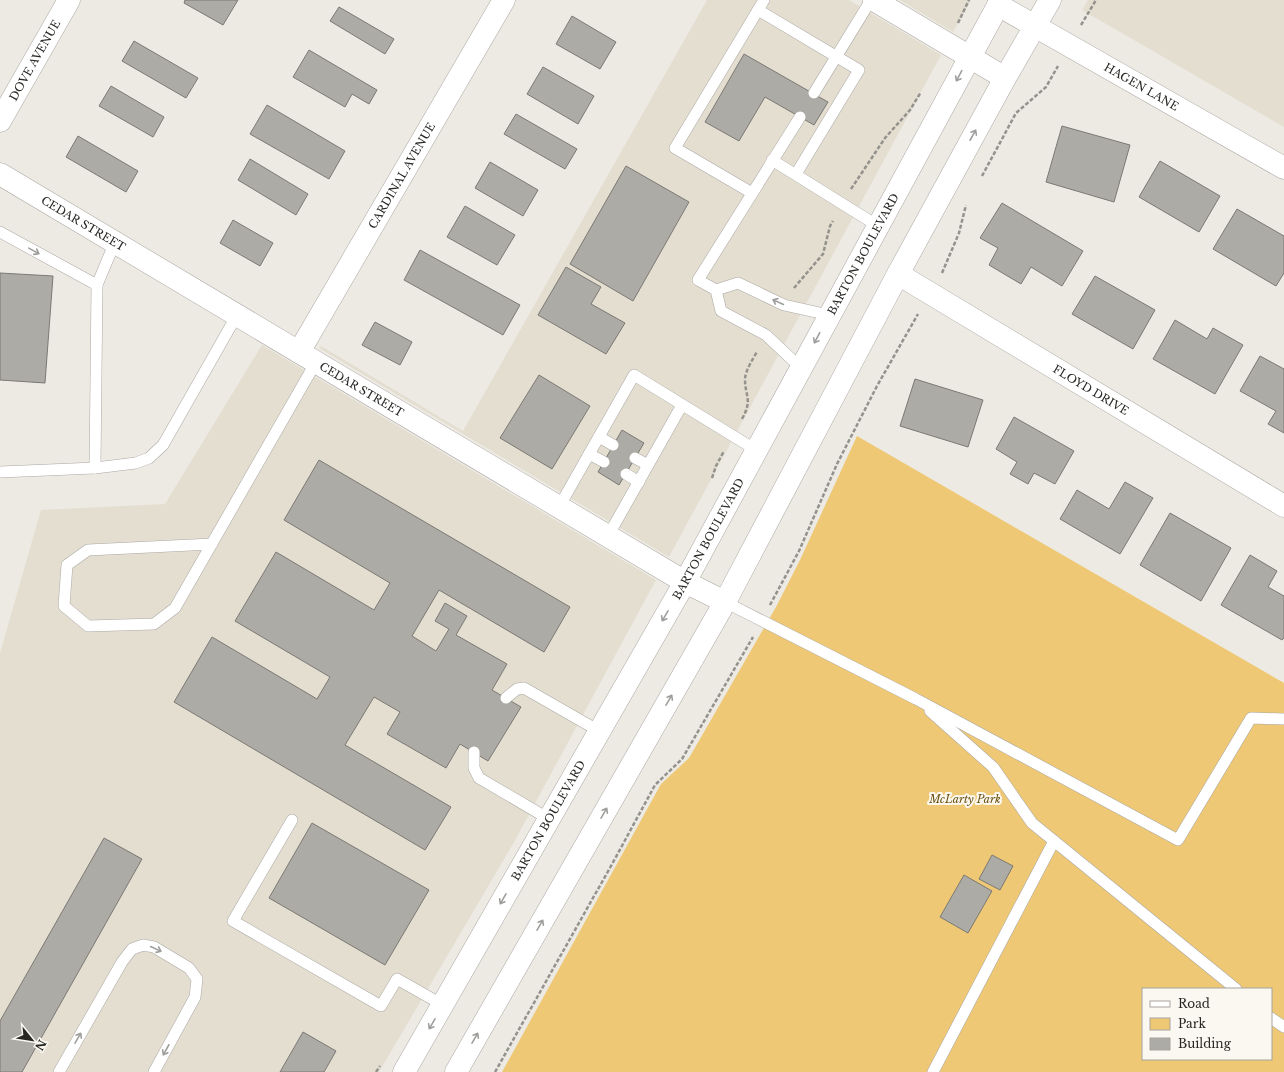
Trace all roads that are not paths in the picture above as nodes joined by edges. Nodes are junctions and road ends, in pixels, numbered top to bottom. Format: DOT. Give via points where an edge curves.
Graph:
graph roads {
  1 [pos="69,0"];
  2 [pos="504,0"];
  3 [pos="764,0"];
  4 [pos="873,0"];
  5 [pos="1050,0"];
  6 [pos="1000,3"];
  7 [pos="758,10"];
  8 [pos="1035,26"];
  9 [pos="836,57"];
  10 [pos="969,58"];
  11 [pos="1005,78"];
  12 [pos="814,93"];
  13 [pos="800,117"];
  14 [pos="0,121"];
  15 [pos="772,160"];
  16 [pos="1284,168"];
  17 [pos="0,174"];
  18 [pos="796,174"];
  19 [pos="752,193"];
  20 [pos="878,226"];
  21 [pos="0,232"];
  22 [pos="115,242"];
  23 [pos="898,274"];
  24 [pos="97,285"];
  25 [pos="716,290"];
  26 [pos="237,315"];
  27 [pos="829,316"];
  28 [pos="308,357"];
  29 [pos="801,368"];
  30 [pos="682,405"];
  31 [pos="599,437"];
  32 [pos="613,445"];
  33 [pos="756,450"];
  34 [pos="589,454"];
  35 [pos="635,458"];
  36 [pos="604,462"];
  37 [pos="648,465"];
  38 [pos="95,468"];
  39 [pos="0,472"];
  40 [pos="626,474"];
  41 [pos="639,482"];
  42 [pos="1284,506"];
  43 [pos="558,507"];
  44 [pos="608,536"];
  45 [pos="212,544"];
  46 [pos="685,582"];
  47 [pos="725,602"];
  48 [pos="506,698"];
  49 [pos="916,699"];
  50 [pos="1284,720"];
  51 [pos="599,731"];
  52 [pos="474,752"];
  53 [pos="549,819"];
  54 [pos="292,820"];
  55 [pos="1054,841"];
  56 [pos="1235,988"];
  57 [pos="443,1005"];
  58 [pos="1272,1019"];
  59 [pos="1284,1027"];
  60 [pos="59,1072"];
  61 [pos="154,1072"];
  62 [pos="404,1072"];
  63 [pos="456,1072"];
  64 [pos="933,1072"];
  1 -- 14 [label="main road, DOVE AVENUE"];
  2 -- 28 [label="main road, CARDINAL AVENUE"];
  3 -- 7 [label="lane"];
  4 -- 9 [label="lane"];
  4 -- 10 [label="main road"];
  5 -- 8 [label="main road"];
  6 -- 8 [label="main road, HAGEN LANE"];
  6 -- 10 [label="main road, BARTON BOULEVARD"];
  7 -- 9 [label="lane"];
  7 -- 19 [label="lane" via="675,148"];
  8 -- 11 [label="main road"];
  8 -- 16 [label="main road, HAGEN LANE"];
  9 -- 12 [label="lane"];
  9 -- 18 [label="lane" via="859,70"];
  10 -- 11 [label="main road"];
  10 -- 20 [label="main road, BARTON BOULEVARD, one-way"];
  23 -- 11 [label="main road, one-way"];
  13 -- 15 [label="lane"];
  15 -- 18 [label="lane"];
  15 -- 19 [label="lane"];
  17 -- 22 [label="main road, CEDAR STREET"];
  18 -- 20 [label="lane"];
  19 -- 25 [label="lane" via="698,280"];
  20 -- 27 [label="main road, BARTON BOULEVARD"];
  21 -- 24 [label="lane, one-way"];
  22 -- 24 [label="lane"];
  22 -- 26 [label="main road, CEDAR STREET"];
  23 -- 42 [label="main road, FLOYD DRIVE"];
  23 -- 47 [label="main road"];
  24 -- 38 [label="lane"];
  27 -- 25 [label="lane, one-way" via="784,305 738,283"];
  25 -- 29 [label="lane" via="721,311 766,335"];
  26 -- 28 [label="main road, CEDAR STREET"];
  26 -- 38 [label="lane" via="163,445 148,458 136,463"];
  27 -- 29 [label="main road, BARTON BOULEVARD, one-way"];
  28 -- 43 [label="main road, CEDAR STREET"];
  28 -- 45 [label="lane"];
  29 -- 33 [label="main road, BARTON BOULEVARD"];
  30 -- 31 [label="lane" via="634,375"];
  30 -- 33 [label="lane"];
  30 -- 37 [label="lane"];
  31 -- 32 [label="lane"];
  31 -- 34 [label="lane"];
  33 -- 46 [label="main road, BARTON BOULEVARD"];
  34 -- 36 [label="lane"];
  34 -- 43 [label="lane"];
  35 -- 37 [label="lane"];
  37 -- 41 [label="lane"];
  38 -- 39 [label="lane"];
  40 -- 41 [label="lane"];
  41 -- 44 [label="lane"];
  43 -- 44 [label="main road, CEDAR STREET"];
  44 -- 46 [label="main road, CEDAR STREET"];
  45 -- 45 [label="lane" via="175,608 154,624 88,626 64,606 67,565 88,550"];
  46 -- 47 [label="main road, CEDAR STREET"];
  46 -- 51 [label="main road, BARTON BOULEVARD, one-way"];
  47 -- 49 [label="lane"];
  63 -- 47 [label="main road, one-way"];
  48 -- 51 [label="lane" via="517,689 524,688"];
  49 -- 50 [label="lane" via="1178,840 1251,718"];
  49 -- 55 [label="lane" via="993,767 1032,823"];
  51 -- 53 [label="main road, BARTON BOULEVARD"];
  52 -- 53 [label="lane" via="474,768 479,778"];
  53 -- 57 [label="main road, BARTON BOULEVARD, one-way"];
  54 -- 57 [label="lane" via="233,921 381,1006 396,979"];
  55 -- 56 [label="lane"];
  55 -- 64 [label="lane"];
  57 -- 62 [label="main road, BARTON BOULEVARD, one-way"];
  58 -- 59 [label="lane"];
  60 -- 61 [label="lane, one-way" via="122,962 132,949 143,945 154,947 189,968 197,978 195,998"];
}
